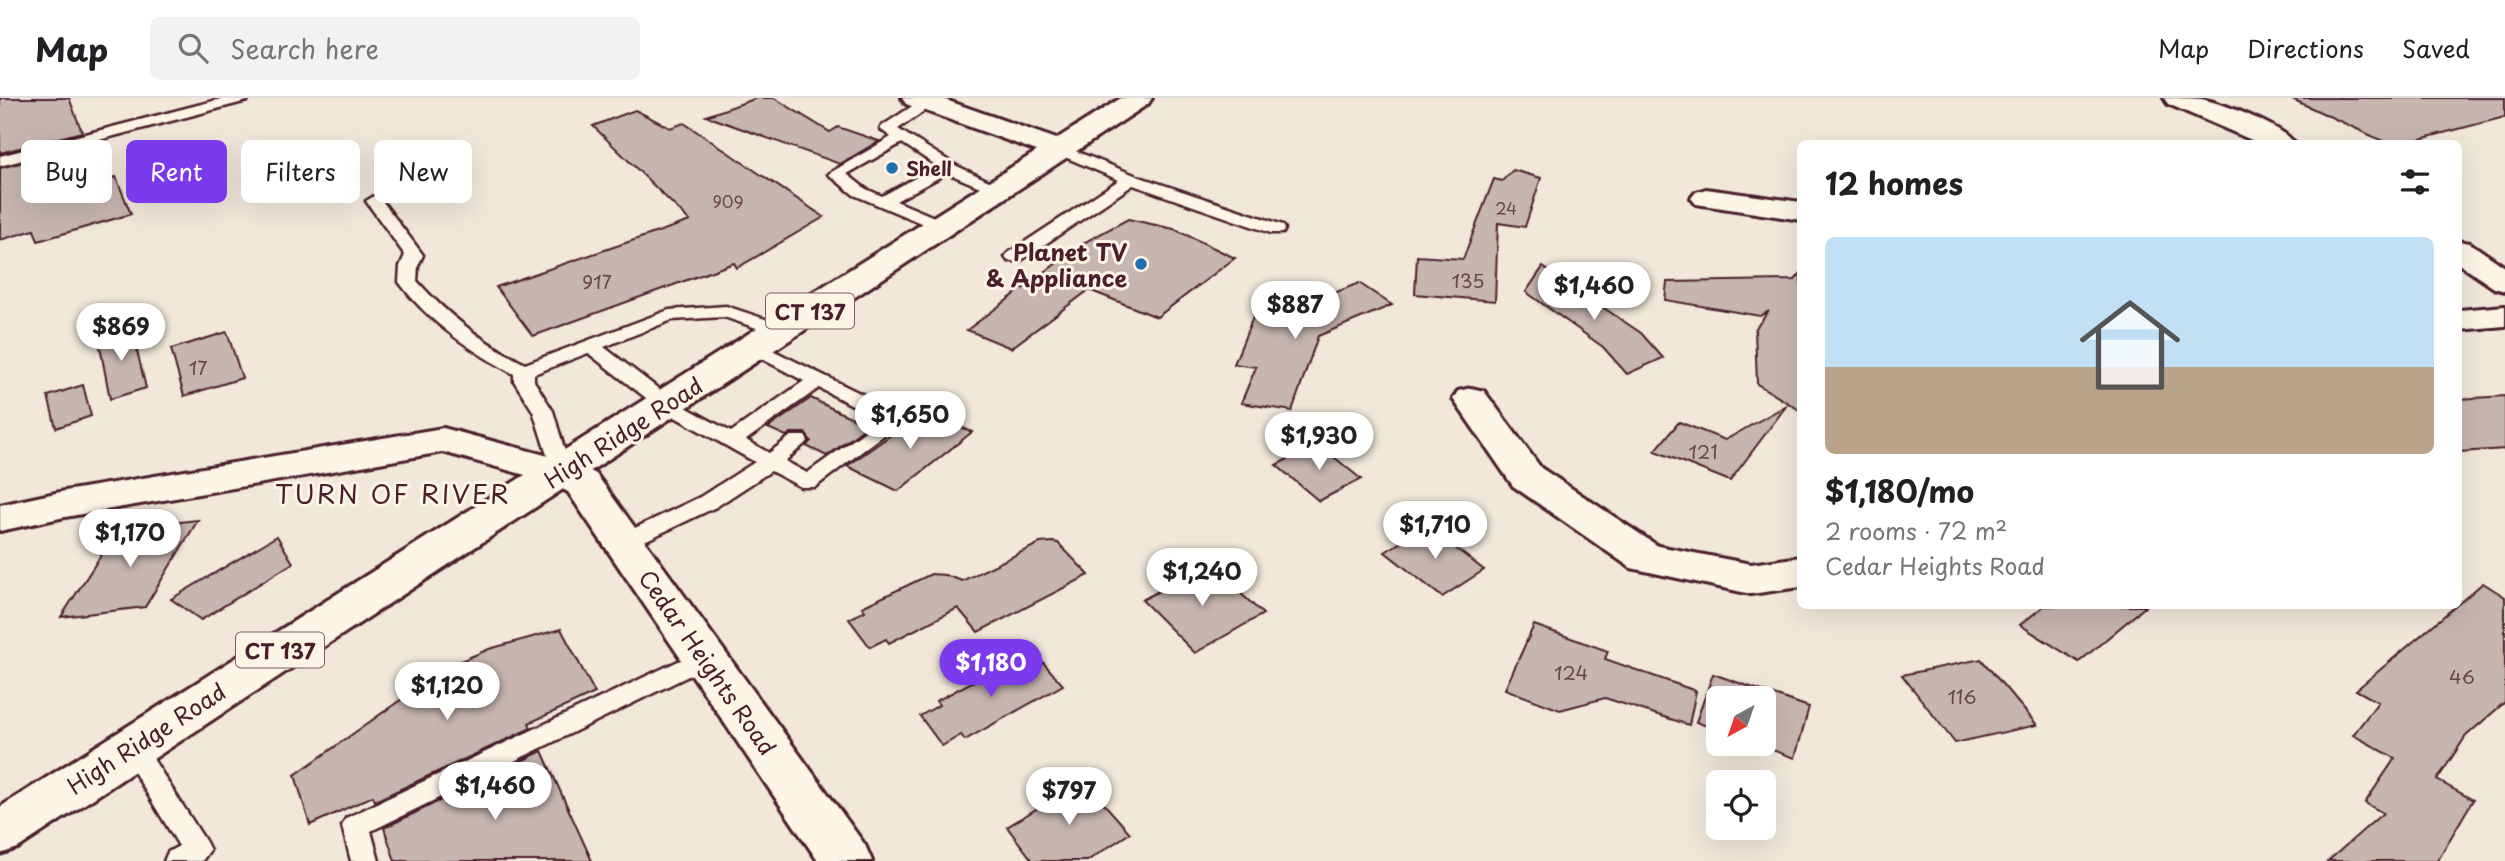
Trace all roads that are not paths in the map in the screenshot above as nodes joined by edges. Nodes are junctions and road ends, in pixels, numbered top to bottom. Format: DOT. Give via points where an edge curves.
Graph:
graph roads {
  1 [pos="242,98"];
  2 [pos="1139,98"];
  3 [pos="2177,98"];
  4 [pos="922,100"];
  5 [pos="902,137"];
  6 [pos="2275,140"];
  7 [pos="1058,149"];
  8 [pos="0,161"];
  9 [pos="948,166"];
  10 [pos="1131,179"];
  11 [pos="998,189"];
  12 [pos="1706,198"];
  13 [pos="883,202"];
  14 [pos="375,203"];
  15 [pos="1797,210"];
  16 [pos="940,226"];
  17 [pos="1276,229"];
  18 [pos="2462,252"];
  19 [pos="1014,257"];
  20 [pos="2505,281"];
  21 [pos="2505,316"];
  22 [pos="2462,320"];
  23 [pos="767,338"];
  24 [pos="591,346"];
  25 [pos="524,372"];
  26 [pos="818,380"];
  27 [pos="858,399"];
  28 [pos="1471,399"];
  29 [pos="666,404"];
  30 [pos="839,412"];
  31 [pos="731,441"];
  32 [pos="798,442"];
  33 [pos="770,462"];
  34 [pos="561,472"];
  35 [pos="0,518"];
  36 [pos="624,542"];
  37 [pos="1797,573"];
  38 [pos="706,657"];
  39 [pos="132,747"];
  40 [pos="0,833"];
  41 [pos="178,861"];
  42 [pos="365,861"];
  43 [pos="846,861"];
  1 -- 8 [label="lane"];
  2 -- 7 [label="street, High Ridge Road / CT 137"];
  3 -- 6 [label="street"];
  4 -- 5 [label="lane" via="887,129"];
  4 -- 7 [label="street"];
  5 -- 9 [label="lane"];
  5 -- 13 [label="lane" via="836,174"];
  7 -- 10 [label="lane"];
  7 -- 11 [label="street, High Ridge Road / CT 137"];
  9 -- 11 [label="lane"];
  9 -- 13 [label="lane"];
  10 -- 17 [label="lane"];
  10 -- 19 [label="lane"];
  11 -- 16 [label="street, High Ridge Road / CT 137"];
  12 -- 15 [label="street"];
  13 -- 16 [label="lane"];
  14 -- 25 [label="lane" via="414,255 408,282 431,309 489,354"];
  16 -- 23 [label="street, High Ridge Road / CT 137"];
  18 -- 20 [label="street"];
  21 -- 22 [label="street"];
  23 -- 24 [label="lane" via="726,311 669,315"];
  23 -- 26 [label="lane"];
  23 -- 29 [label="street, High Ridge Road / CT 137"];
  24 -- 25 [label="lane"];
  24 -- 29 [label="lane"];
  25 -- 34 [label="lane"];
  26 -- 27 [label="lane"];
  26 -- 31 [label="lane"];
  27 -- 30 [label="lane"];
  27 -- 33 [label="lane" via="887,414 883,428 807,482"];
  28 -- 37 [label="street" via="1527,477 1646,558 1751,579"];
  29 -- 31 [label="lane"];
  29 -- 34 [label="street, High Ridge Road / CT 137"];
  31 -- 33 [label="lane"];
  32 -- 33 [label="lane"];
  33 -- 36 [label="lane" via="708,502"];
  34 -- 35 [label="street" via="443,440"];
  34 -- 36 [label="street, Cedar Heights Road" via="582,483"];
  34 -- 39 [label="street, High Ridge Road / CT 137"];
  36 -- 38 [label="street, Cedar Heights Road"];
  38 -- 42 [label="lane" via="356,826"];
  38 -- 43 [label="street, Cedar Heights Road"];
  39 -- 40 [label="street, High Ridge Road / CT 137"];
  39 -- 41 [label="lane" via="196,850"];
}
